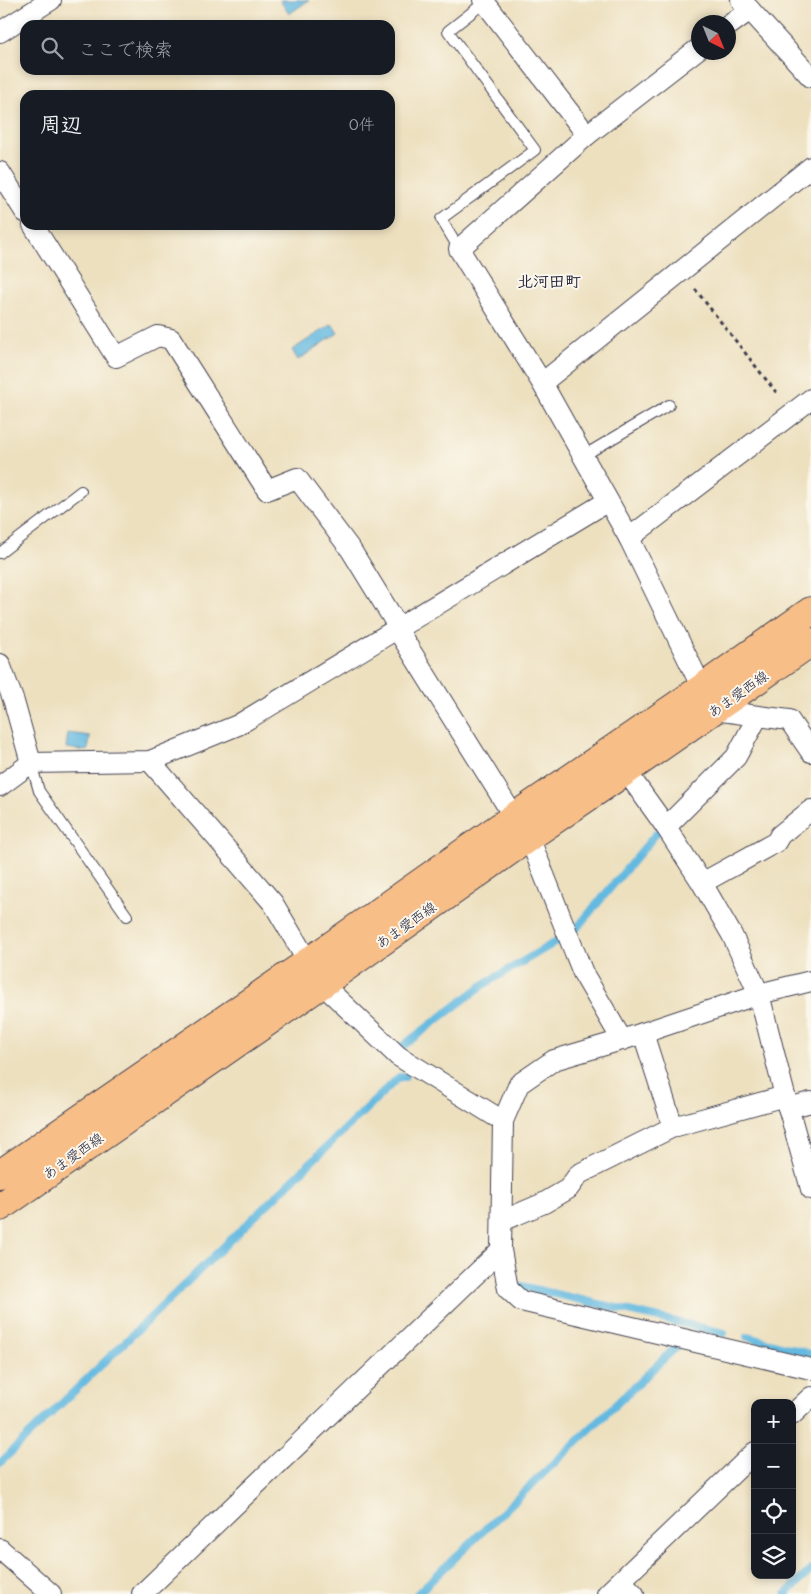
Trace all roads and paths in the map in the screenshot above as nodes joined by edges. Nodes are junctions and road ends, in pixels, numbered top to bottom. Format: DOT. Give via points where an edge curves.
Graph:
graph roads {
  1 [pos="51,0"];
  2 [pos="485,1"];
  3 [pos="746,5"];
  4 [pos="736,17"];
  5 [pos="0,32"];
  6 [pos="691,54"];
  7 [pos="811,77"];
  8 [pos="587,135"];
  9 [pos="811,168"];
  10 [pos="0,172"];
  11 [pos="20,204"];
  12 [pos="36,230"];
  13 [pos="459,249"];
  14 [pos="680,272"];
  15 [pos="542,383"];
  16 [pos="811,399"];
  17 [pos="670,405"];
  18 [pos="793,413"];
  19 [pos="583,456"];
  20 [pos="82,491"];
  21 [pos="608,501"];
  22 [pos="629,538"];
  23 [pos="0,554"];
  24 [pos="811,610"];
  25 [pos="398,629"];
  26 [pos="811,642"];
  27 [pos="0,664"];
  28 [pos="708,699"];
  29 [pos="758,716"];
  30 [pos="811,752"];
  31 [pos="150,761"];
  32 [pos="30,763"];
  33 [pos="626,771"];
  34 [pos="0,786"];
  35 [pos="811,810"];
  36 [pos="521,827"];
  37 [pos="666,827"];
  38 [pos="702,883"];
  39 [pos="127,916"];
  40 [pos="315,973"];
  41 [pos="811,981"];
  42 [pos="759,994"];
  43 [pos="643,1032"];
  44 [pos="622,1040"];
  45 [pos="786,1102"];
  46 [pos="811,1102"];
  47 [pos="503,1121"];
  48 [pos="673,1127"];
  49 [pos="0,1174"];
  50 [pos="811,1189"];
  51 [pos="0,1207"];
  52 [pos="502,1221"];
  53 [pos="501,1250"];
  54 [pos="811,1369"];
  55 [pos="811,1397"];
  56 [pos="796,1411"];
  57 [pos="751,1456"];
  58 [pos="0,1549"];
  59 [pos="621,1590"];
  60 [pos="51,1594"];
  61 [pos="142,1594"];
  1 -- 5 [label="street"];
  2 -- 8 [label="street"];
  2 -- 13 [label="lane" via="448,31 535,150 441,219"];
  3 -- 4 [label="street"];
  3 -- 7 [label="street"];
  6 -- 8 [label="street"];
  8 -- 13 [label="street"];
  9 -- 14 [label="street"];
  10 -- 11 [label="street"];
  12 -- 25 [label="street" via="116,358 158,336 171,339 267,490 297,478 351,550"];
  13 -- 15 [label="street"];
  14 -- 15 [label="street"];
  14 -- 18 [label="path"];
  15 -- 19 [label="street"];
  16 -- 18 [label="street"];
  17 -- 19 [label="lane"];
  18 -- 22 [label="street"];
  19 -- 21 [label="street"];
  20 -- 23 [label="lane"];
  21 -- 22 [label="street"];
  21 -- 25 [label="street"];
  22 -- 28 [label="street"];
  24 -- 28 [label="main road, あま愛西線"];
  25 -- 31 [label="street" via="238,725"];
  25 -- 36 [label="street"];
  26 -- 28 [label="main road, あま愛西線"];
  27 -- 32 [label="street"];
  28 -- 29 [label="street"];
  28 -- 33 [label="main road, あま愛西線"];
  28 -- 36 [label="main road, あま愛西線"];
  29 -- 30 [label="street" via="789,720"];
  29 -- 37 [label="street" via="736,757"];
  31 -- 32 [label="street"];
  31 -- 40 [label="street" via="273,903"];
  32 -- 34 [label="street"];
  32 -- 39 [label="lane" via="39,790"];
  33 -- 36 [label="main road, あま愛西線"];
  33 -- 37 [label="street"];
  35 -- 38 [label="street" via="776,842"];
  36 -- 40 [label="main road, あま愛西線"];
  36 -- 44 [label="street" via="583,973"];
  37 -- 38 [label="street"];
  38 -- 42 [label="street" via="732,935"];
  40 -- 47 [label="street" via="398,1056"];
  40 -- 49 [label="main road, あま愛西線"];
  40 -- 51 [label="main road, あま愛西線"];
  41 -- 42 [label="street"];
  42 -- 43 [label="street"];
  42 -- 45 [label="street"];
  43 -- 44 [label="street"];
  43 -- 48 [label="street"];
  44 -- 47 [label="street" via="554,1060 518,1084"];
  45 -- 46 [label="street"];
  45 -- 48 [label="street"];
  45 -- 50 [label="street"];
  47 -- 52 [label="street"];
  48 -- 52 [label="street" via="579,1174 568,1189 544,1203"];
  52 -- 53 [label="street"];
  53 -- 54 [label="street" via="508,1289 520,1301"];
  53 -- 61 [label="street"];
  55 -- 56 [label="street"];
  57 -- 59 [label="street"];
  58 -- 60 [label="street"];
}
